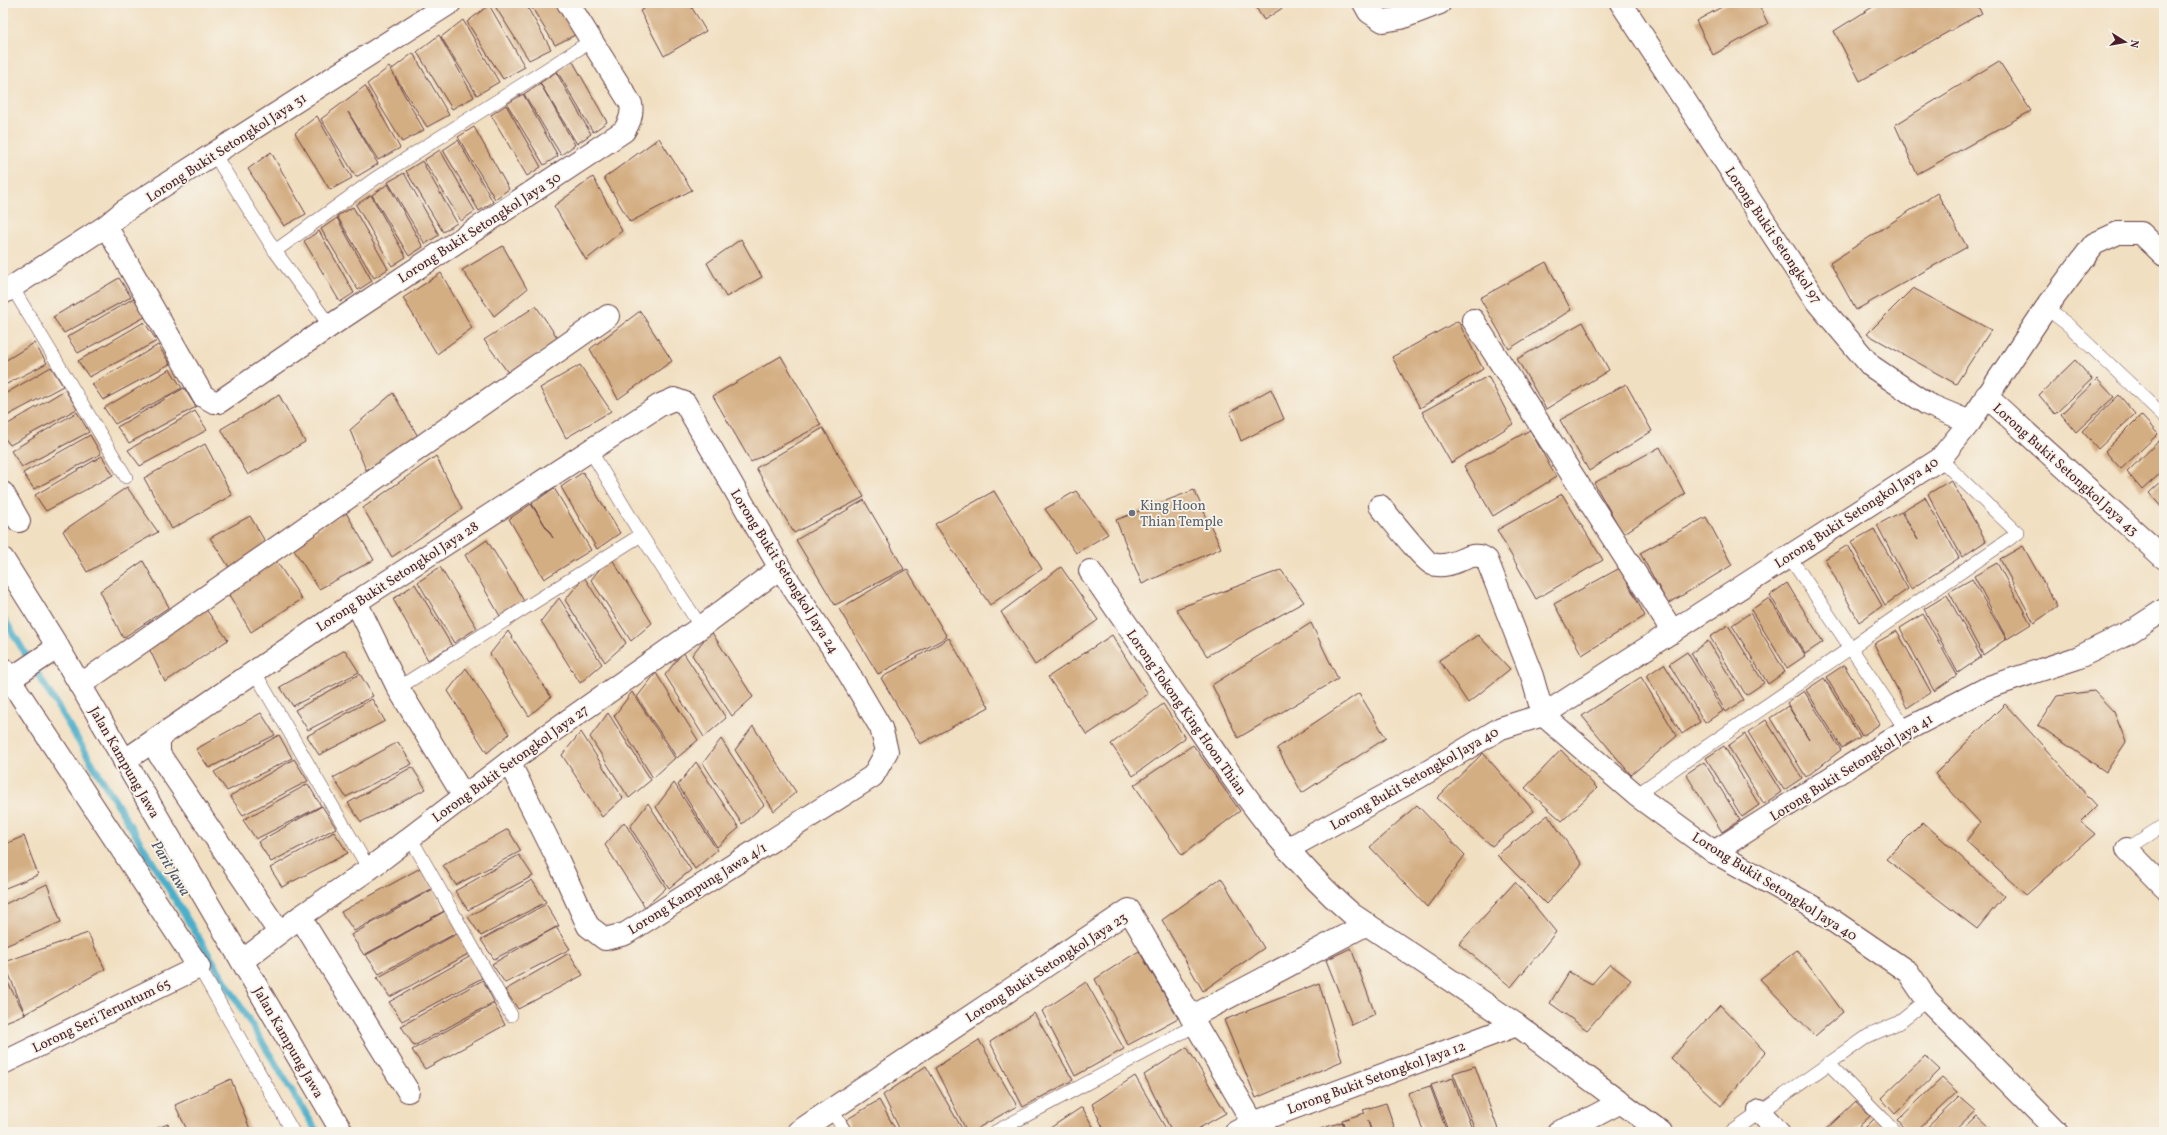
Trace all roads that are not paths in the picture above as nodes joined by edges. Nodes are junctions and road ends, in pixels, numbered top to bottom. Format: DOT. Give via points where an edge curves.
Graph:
graph roads {
  1 [pos="450,3"];
  2 [pos="568,3"];
  3 [pos="1364,3"];
  4 [pos="1440,3"];
  5 [pos="1621,3"];
  6 [pos="591,41"];
  7 [pos="214,154"];
  8 [pos="106,226"];
  9 [pos="275,251"];
  10 [pos="2164,255"];
  11 [pos="8,290"];
  12 [pos="2046,308"];
  13 [pos="608,316"];
  14 [pos="1473,320"];
  15 [pos="330,326"];
  16 [pos="1986,396"];
  17 [pos="674,399"];
  18 [pos="2164,416"];
  19 [pos="1970,422"];
  20 [pos="590,450"];
  21 [pos="1940,459"];
  22 [pos="126,477"];
  23 [pos="3,493"];
  24 [pos="1380,506"];
  25 [pos="19,521"];
  26 [pos="641,536"];
  27 [pos="1789,556"];
  28 [pos="2164,558"];
  29 [pos="3,559"];
  30 [pos="780,568"];
  31 [pos="1090,571"];
  32 [pos="356,602"];
  33 [pos="2164,610"];
  34 [pos="701,627"];
  35 [pos="1673,632"];
  36 [pos="1851,649"];
  37 [pos="49,652"];
  38 [pos="254,671"];
  39 [pos="6,674"];
  40 [pos="80,686"];
  41 [pos="398,688"];
  42 [pos="1543,716"];
  43 [pos="1906,730"];
  44 [pos="159,738"];
  45 [pos="887,751"];
  46 [pos="124,761"];
  47 [pos="508,762"];
  48 [pos="463,795"];
  49 [pos="1636,795"];
  50 [pos="2164,825"];
  51 [pos="410,837"];
  52 [pos="1288,849"];
  53 [pos="2127,849"];
  54 [pos="1714,852"];
  55 [pos="369,869"];
  56 [pos="2164,887"];
  57 [pos="300,916"];
  58 [pos="1367,924"];
  59 [pos="279,932"];
  60 [pos="242,961"];
  61 [pos="199,967"];
  62 [pos="1927,1000"];
  63 [pos="511,1015"];
  64 [pos="1194,1021"];
  65 [pos="1517,1025"];
  66 [pos="3,1063"];
  67 [pos="1828,1063"];
  68 [pos="408,1091"];
  69 [pos="1621,1102"];
  70 [pos="832,1110"];
  71 [pos="1759,1112"];
  72 [pos="1244,1127"];
  73 [pos="293,1132"];
  74 [pos="342,1132"];
  75 [pos="798,1132"];
  76 [pos="845,1132"];
  77 [pos="996,1132"];
  78 [pos="1558,1132"];
  79 [pos="1662,1132"];
  80 [pos="1732,1132"];
  81 [pos="1778,1132"];
  82 [pos="1896,1132"];
  83 [pos="2058,1132"];
  1 -- 7 [label="street, Lorong Bukit Setongkol Jaya 31"];
  2 -- 6 [label="street, Lorong Bukit Setongkol Jaya 30"];
  3 -- 4 [label="street" via="1369,12 1383,21 1402,18"];
  5 -- 19 [label="street, Lorong Bukit Setongkol 97" via="1818,302 1871,366 1927,404"];
  6 -- 9 [label="lane" via="376,178"];
  6 -- 15 [label="street, Lorong Bukit Setongkol Jaya 30" via="631,104 629,124 624,131"];
  7 -- 8 [label="street, Lorong Bukit Setongkol Jaya 31" via="124,211"];
  7 -- 9 [label="lane"];
  8 -- 11 [label="street, Lorong Bukit Setongkol Jaya 31"];
  8 -- 15 [label="street, Lorong Bukit Setongkol Jaya 30" via="203,396 210,401 219,402"];
  9 -- 15 [label="lane"];
  10 -- 12 [label="street, Lorong Bukit Setongkol Jaya 40" via="2141,233 2118,233 2094,244"];
  11 -- 22 [label="lane"];
  12 -- 16 [label="street, Lorong Bukit Setongkol Jaya 40"];
  12 -- 18 [label="lane" via="2067,324"];
  13 -- 40 [label="street"];
  14 -- 35 [label="street"];
  16 -- 19 [label="street, Lorong Bukit Setongkol Jaya 40"];
  16 -- 28 [label="street, Lorong Bukit Setongkol Jaya 43"];
  17 -- 20 [label="street, Lorong Bukit Setongkol Jaya 28" via="660,405"];
  17 -- 30 [label="street, Lorong Bukit Setongkol Jaya 24" via="686,403"];
  19 -- 21 [label="street, Lorong Bukit Setongkol Jaya 40"];
  20 -- 26 [label="lane"];
  20 -- 32 [label="street, Lorong Bukit Setongkol Jaya 28"];
  21 -- 27 [label="street, Lorong Bukit Setongkol Jaya 40"];
  21 -- 36 [label="lane" via="2018,533"];
  23 -- 25 [label="street"];
  24 -- 42 [label="street" via="1430,564 1452,565 1471,555 1483,556 1487,560 1532,676"];
  26 -- 34 [label="lane"];
  26 -- 41 [label="lane"];
  27 -- 35 [label="street, Lorong Bukit Setongkol Jaya 40"];
  27 -- 36 [label="lane"];
  29 -- 37 [label="street, Jalan Kampung Jawa"];
  30 -- 34 [label="street, Lorong Bukit Setongkol Jaya 27"];
  30 -- 45 [label="street, Lorong Bukit Setongkol Jaya 24" via="877,721"];
  31 -- 52 [label="street, Lorong Tokong King Hoon Thian" via="1246,797"];
  32 -- 38 [label="street, Lorong Bukit Setongkol Jaya 28"];
  32 -- 41 [label="street"];
  33 -- 43 [label="street, Lorong Bukit Setongkol Jaya 41" via="2130,632 2077,658 1989,687"];
  34 -- 47 [label="street, Lorong Bukit Setongkol Jaya 27"];
  35 -- 42 [label="street, Lorong Bukit Setongkol Jaya 40"];
  36 -- 43 [label="lane"];
  36 -- 49 [label="lane"];
  37 -- 39 [label="street"];
  37 -- 40 [label="street, Jalan Kampung Jawa"];
  38 -- 44 [label="street, Lorong Bukit Setongkol Jaya 28"];
  38 -- 55 [label="lane"];
  39 -- 61 [label="street"];
  40 -- 46 [label="street, Jalan Kampung Jawa"];
  41 -- 48 [label="street"];
  42 -- 49 [label="street, Lorong Bukit Setongkol Jaya 40"];
  42 -- 52 [label="street, Lorong Bukit Setongkol Jaya 40" via="1501,728 1419,777"];
  43 -- 54 [label="street, Lorong Bukit Setongkol Jaya 41"];
  44 -- 46 [label="street, Lorong Bukit Setongkol Jaya 28"];
  44 -- 59 [label="street" via="159,754"];
  45 -- 47 [label="street, Lorong Kampung Jawa 4/1" via="873,776 625,934 604,939 588,926"];
  46 -- 60 [label="street, Jalan Kampung Jawa"];
  47 -- 48 [label="street, Lorong Bukit Setongkol Jaya 27"];
  48 -- 51 [label="street, Lorong Bukit Setongkol Jaya 27"];
  49 -- 54 [label="street, Lorong Bukit Setongkol Jaya 40"];
  50 -- 53 [label="lane"];
  51 -- 55 [label="street, Lorong Bukit Setongkol Jaya 27"];
  51 -- 63 [label="lane"];
  52 -- 58 [label="street, Lorong Tokong King Hoon Thian" via="1330,895"];
  53 -- 56 [label="street"];
  54 -- 62 [label="street, Lorong Bukit Setongkol Jaya 40" via="1813,907 1908,972"];
  55 -- 57 [label="street, Lorong Bukit Setongkol Jaya 27"];
  57 -- 59 [label="street, Lorong Bukit Setongkol Jaya 27"];
  57 -- 68 [label="street"];
  58 -- 64 [label="street"];
  58 -- 65 [label="street, Lorong Tokong King Hoon Thian"];
  59 -- 60 [label="street, Lorong Bukit Setongkol Jaya 27"];
  60 -- 74 [label="street, Jalan Kampung Jawa"];
  61 -- 66 [label="street, Lorong Seri Teruntum 65"];
  61 -- 73 [label="lane"];
  62 -- 67 [label="lane" via="1898,1023 1868,1036"];
  62 -- 83 [label="street, Lorong Bukit Setongkol Jaya 40"];
  64 -- 70 [label="street, Lorong Bukit Setongkol Jaya 23" via="1129,910"];
  64 -- 72 [label="street, Lorong Bukit Setongkol Jaya 23"];
  64 -- 77 [label="lane"];
  65 -- 69 [label="street, Lorong Tokong King Hoon Thian"];
  65 -- 72 [label="street, Lorong Bukit Setongkol Jaya 12"];
  67 -- 71 [label="lane"];
  67 -- 82 [label="lane"];
  69 -- 78 [label="street"];
  69 -- 79 [label="street, Lorong Tokong King Hoon Thian"];
  70 -- 75 [label="street, Lorong Bukit Setongkol Jaya 23"];
  70 -- 76 [label="lane"];
  71 -- 80 [label="lane"];
  71 -- 81 [label="street"];
}
